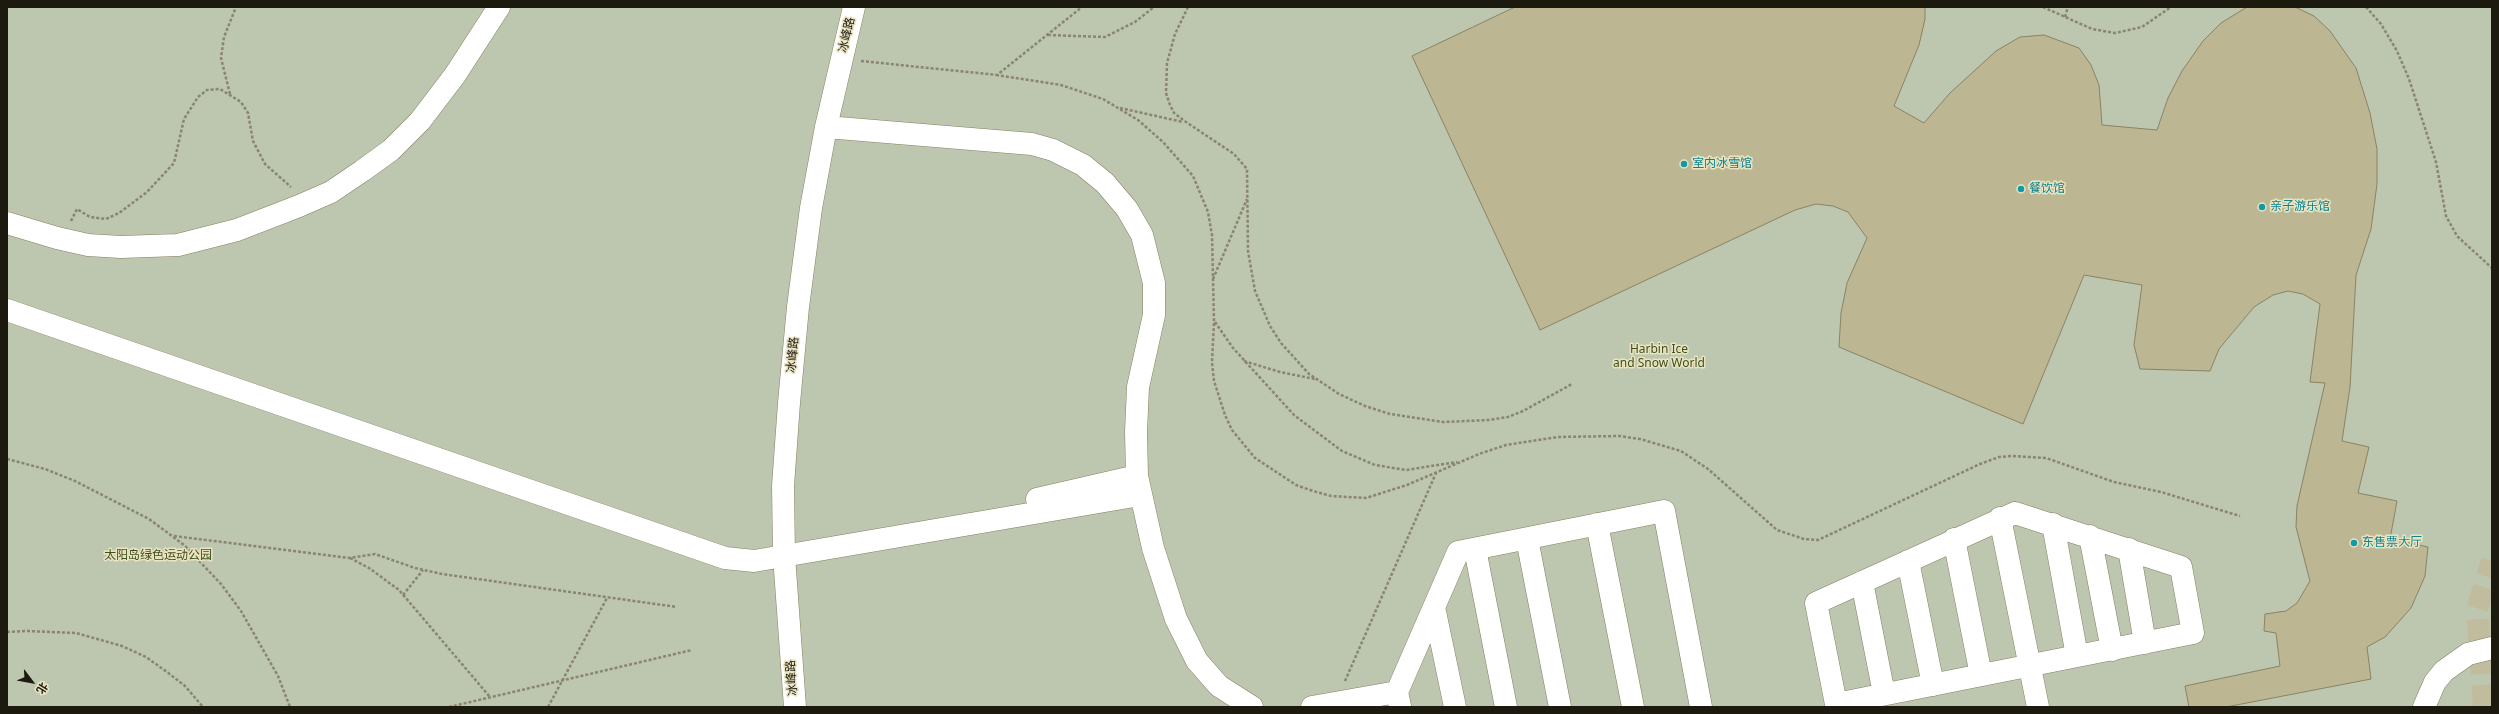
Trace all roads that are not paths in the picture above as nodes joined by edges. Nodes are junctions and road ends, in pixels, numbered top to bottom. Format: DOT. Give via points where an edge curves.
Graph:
graph roads {
  1 [pos="499,7"];
  2 [pos="854,7"];
  3 [pos="826,127"];
  4 [pos="7,223"];
  5 [pos="7,310"];
  6 [pos="1138,486"];
  7 [pos="2000,518"];
  8 [pos="1597,524"];
  9 [pos="2053,524"];
  10 [pos="2090,536"];
  11 [pos="1527,538"];
  12 [pos="1954,540"];
  13 [pos="1475,549"];
  14 [pos="2129,549"];
  15 [pos="784,556"];
  16 [pos="1908,561"];
  17 [pos="1862,582"];
  18 [pos="1434,607"];
  19 [pos="2145,643"];
  20 [pos="2492,648"];
  21 [pos="2112,650"];
  22 [pos="2077,656"];
  23 [pos="2029,666"];
  24 [pos="1981,676"];
  25 [pos="1933,685"];
  26 [pos="1884,694"];
  27 [pos="1399,699"];
  28 [pos="1341,704"];
  29 [pos="794,707"];
  30 [pos="1252,707"];
  31 [pos="1312,707"];
  32 [pos="1455,707"];
  33 [pos="1506,707"];
  34 [pos="1560,707"];
  35 [pos="1633,707"];
  36 [pos="1701,707"];
  37 [pos="2038,707"];
  38 [pos="2424,707"];
  1 -- 4 [label="street" via="455,75 420,121 391,150 331,192 237,230 178,245 88,245"];
  2 -- 3 [label="street, 冰峰路"];
  3 -- 6 [label="street" via="1032,144 1053,150 1083,164 1116,194 1142,235 1154,283 1154,316 1138,387"];
  3 -- 15 [label="street, 冰峰路" via="811,208 798,307 783,486"];
  5 -- 15 [label="street" via="725,558 754,561"];
  6 -- 15 [label="street"];
  6 -- 30 [label="street" via="1165,589 1190,650 1219,686"];
  7 -- 9 [label="street" via="2022,513"];
  7 -- 12 [label="street"];
  7 -- 23 [label="street"];
  8 -- 11 [label="street"];
  8 -- 35 [label="street"];
  8 -- 36 [label="street" via="1664,511"];
  9 -- 10 [label="street"];
  9 -- 22 [label="street"];
  10 -- 14 [label="street"];
  10 -- 21 [label="street"];
  11 -- 13 [label="street"];
  11 -- 34 [label="street"];
  12 -- 16 [label="street"];
  12 -- 24 [label="street"];
  13 -- 18 [label="street" via="1458,552"];
  13 -- 33 [label="street"];
  14 -- 19 [label="street"];
  14 -- 19 [label="street" via="2181,567 2193,633"];
  15 -- 29 [label="street, 冰峰路"];
  16 -- 17 [label="street"];
  16 -- 25 [label="street"];
  17 -- 26 [label="street"];
  17 -- 26 [label="street" via="1816,603 1817,611 1836,704"];
  18 -- 27 [label="street"];
  18 -- 32 [label="street"];
  19 -- 21 [label="street"];
  20 -- 38 [label="street" via="2468,654 2444,671 2435,682"];
  21 -- 22 [label="street"];
  22 -- 23 [label="street"];
  23 -- 24 [label="street"];
  23 -- 37 [label="street"];
  24 -- 25 [label="street"];
  25 -- 26 [label="street"];
  27 -- 28 [label="street"];
  28 -- 31 [label="street"];
}
